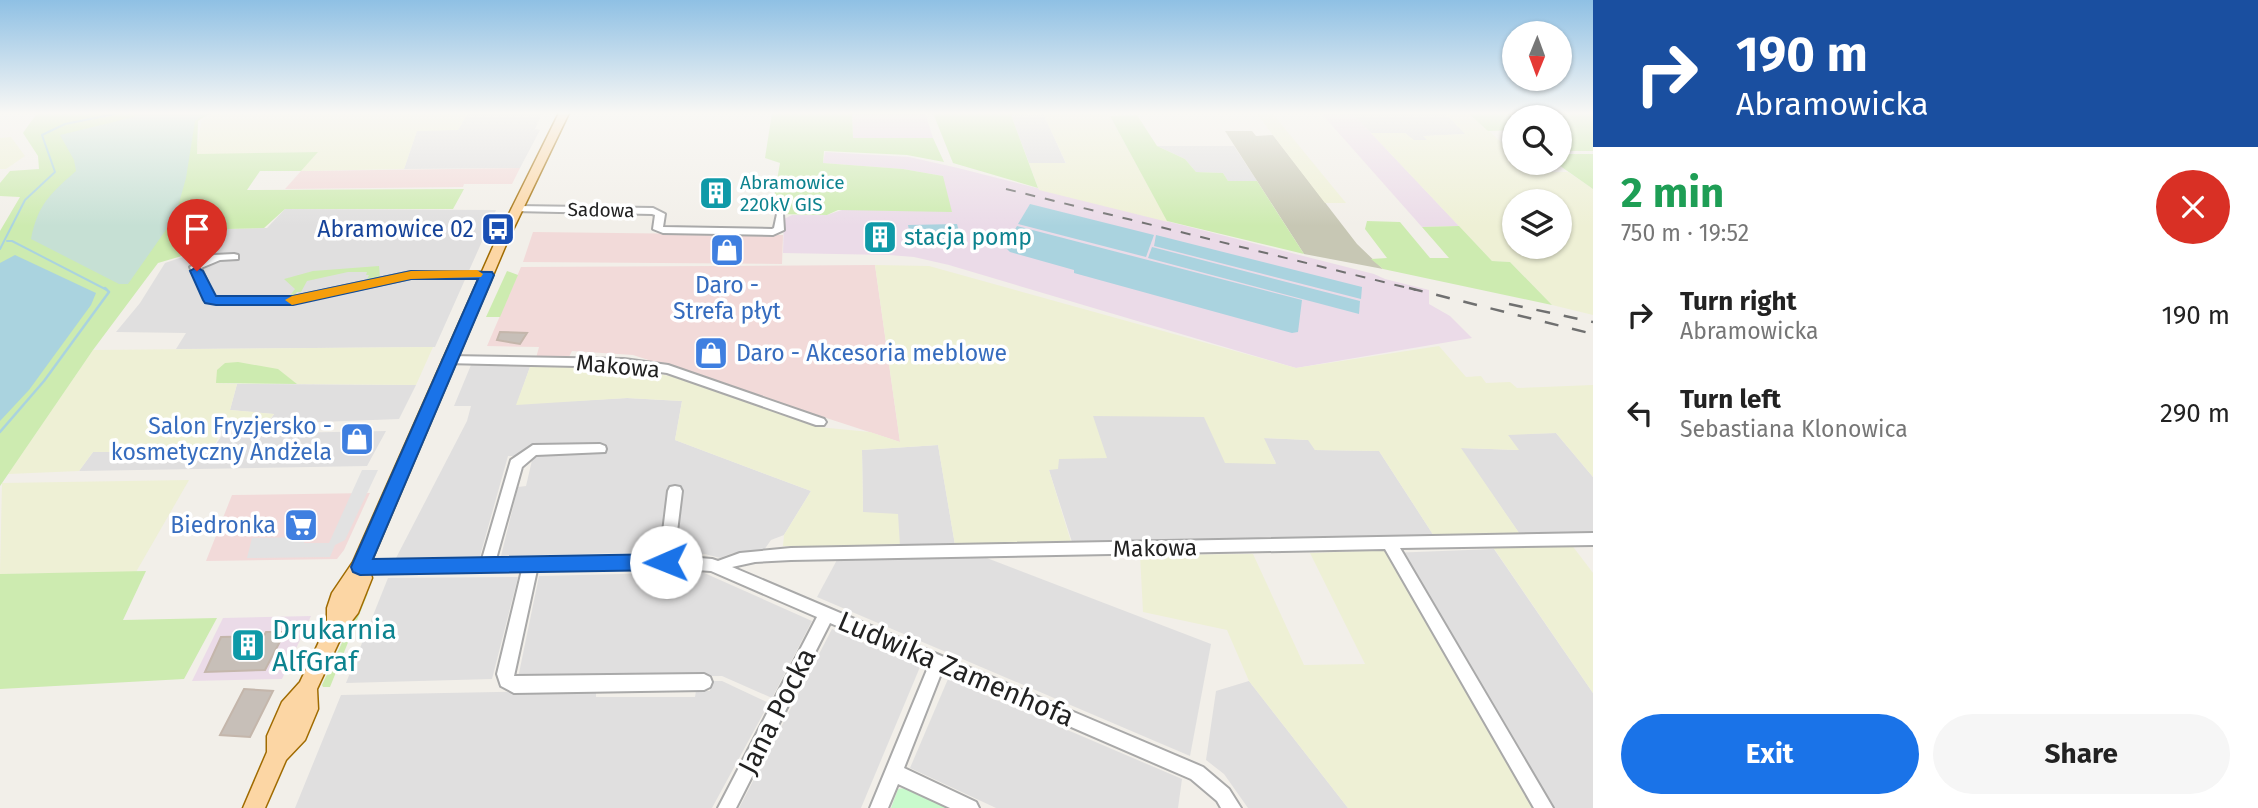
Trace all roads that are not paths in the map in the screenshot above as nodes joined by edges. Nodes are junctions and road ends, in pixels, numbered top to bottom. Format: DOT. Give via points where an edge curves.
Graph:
graph roads {
  1 [pos="546,151"];
  2 [pos="517,209"];
  3 [pos="780,216"];
  4 [pos="234,257"];
  5 [pos="487,275"];
  6 [pos="449,360"];
  7 [pos="820,422"];
  8 [pos="600,449"];
  9 [pos="675,491"];
  10 [pos="1593,539"];
  11 [pos="1389,543"];
  12 [pos="666,562"];
  13 [pos="531,565"];
  14 [pos="487,566"];
  15 [pos="360,567"];
  16 [pos="720,568"];
  17 [pos="827,614"];
  18 [pos="938,662"];
  19 [pos="704,682"];
  20 [pos="894,773"];
  21 [pos="254,808"];
  22 [pos="727,808"];
  23 [pos="879,808"];
  24 [pos="970,808"];
  25 [pos="1232,808"];
  26 [pos="1544,808"];
  1 -- 2 [label="main road"];
  2 -- 3 [label="street, Sadowa" via="653,211 660,214 658,226 663,230 773,232 779,230"];
  2 -- 5 [label="main road"];
  4 -- 5 [label="street" via="218,257 195,267 210,300 293,300 411,275"];
  5 -- 6 [label="main road"];
  6 -- 7 [label="street, Makowa" via="624,363 668,369"];
  6 -- 15 [label="main road"];
  8 -- 14 [label="street" via="533,450 516,464"];
  9 -- 12 [label="street"];
  10 -- 11 [label="street, Makowa"];
  11 -- 16 [label="street, Makowa" via="834,553 740,558 724,562"];
  11 -- 26 [label="street"];
  12 -- 13 [label="street, Ludwika Zamenhofa"];
  12 -- 16 [label="street, Ludwika Zamenhofa"];
  13 -- 14 [label="street, Ludwika Zamenhofa"];
  13 -- 19 [label="street" via="507,681 514,685"];
  14 -- 15 [label="street, Ludwika Zamenhofa"];
  15 -- 21 [label="main road" via="359,589 307,689 307,709 297,733 278,752"];
  16 -- 17 [label="street, Ludwika Zamenhofa"];
  17 -- 18 [label="street, Ludwika Zamenhofa"];
  17 -- 22 [label="street, Jana Pocka"];
  18 -- 20 [label="street"];
  18 -- 25 [label="street, Ludwika Zamenhofa" via="1196,773"];
  20 -- 23 [label="street"];
  20 -- 24 [label="street"];
}
